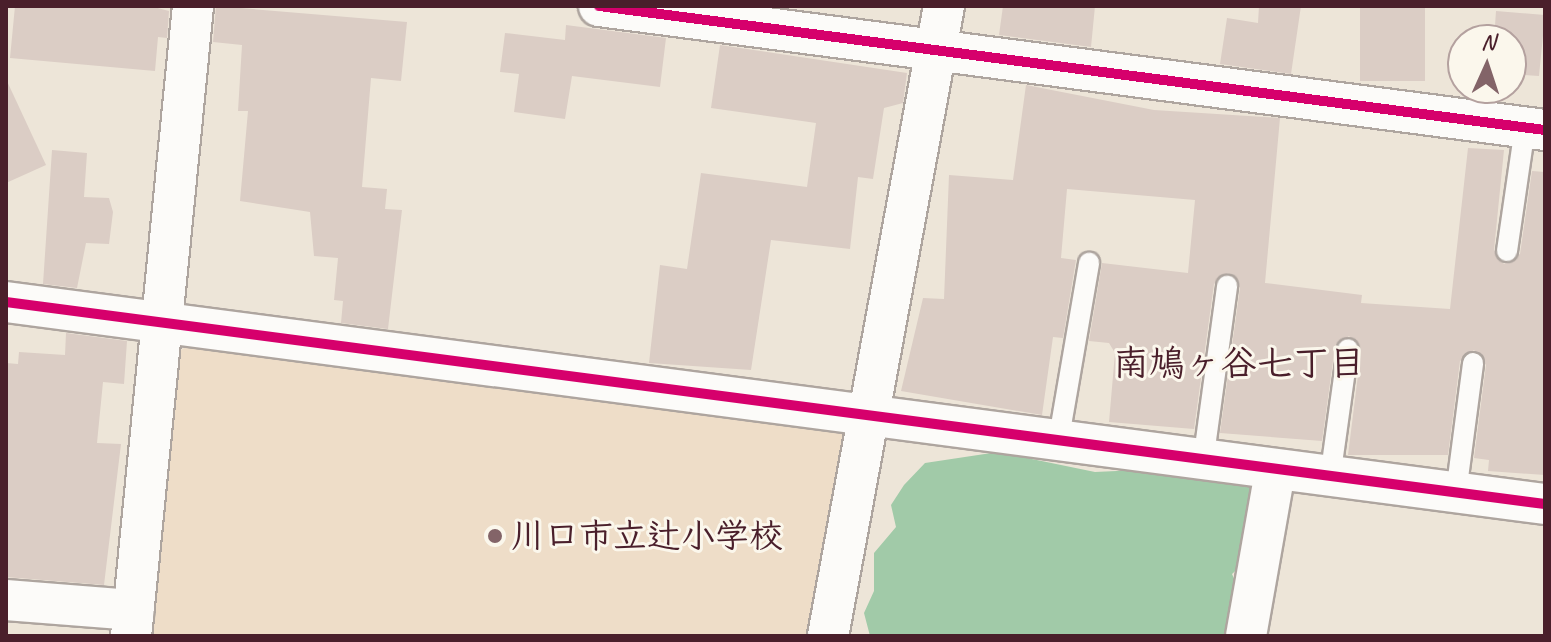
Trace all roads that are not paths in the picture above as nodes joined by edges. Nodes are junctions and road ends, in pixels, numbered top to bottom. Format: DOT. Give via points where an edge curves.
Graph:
graph roads {
  1 [pos="193,6"];
  2 [pos="599,6"];
  3 [pos="944,6"];
  4 [pos="936,50"];
  5 [pos="1535,129"];
  6 [pos="1507,251"];
  7 [pos="1089,263"];
  8 [pos="1227,286"];
  9 [pos="6,302"];
  10 [pos="163,322"];
  11 [pos="1348,349"];
  12 [pos="1473,363"];
  13 [pos="865,420"];
  14 [pos="1058,443"];
  15 [pos="1203,462"];
  16 [pos="1275,471"];
  17 [pos="1330,478"];
  18 [pos="1456,493"];
  19 [pos="1545,504"];
  20 [pos="6,600"];
  21 [pos="133,623"];
  22 [pos="828,636"];
  23 [pos="1246,636"];
  1 -- 10 [label="street"];
  2 -- 4 [label="street"];
  3 -- 4 [label="street"];
  4 -- 5 [label="street"];
  4 -- 13 [label="street"];
  5 -- 6 [label="lane"];
  7 -- 14 [label="lane"];
  8 -- 15 [label="lane"];
  9 -- 10 [label="street"];
  10 -- 13 [label="street"];
  10 -- 21 [label="street"];
  11 -- 17 [label="lane"];
  12 -- 18 [label="lane"];
  13 -- 14 [label="street"];
  13 -- 22 [label="street"];
  14 -- 15 [label="street"];
  15 -- 16 [label="street"];
  16 -- 17 [label="street"];
  16 -- 23 [label="street"];
  17 -- 18 [label="street"];
  18 -- 19 [label="street"];
  20 -- 21 [label="street"];
}
